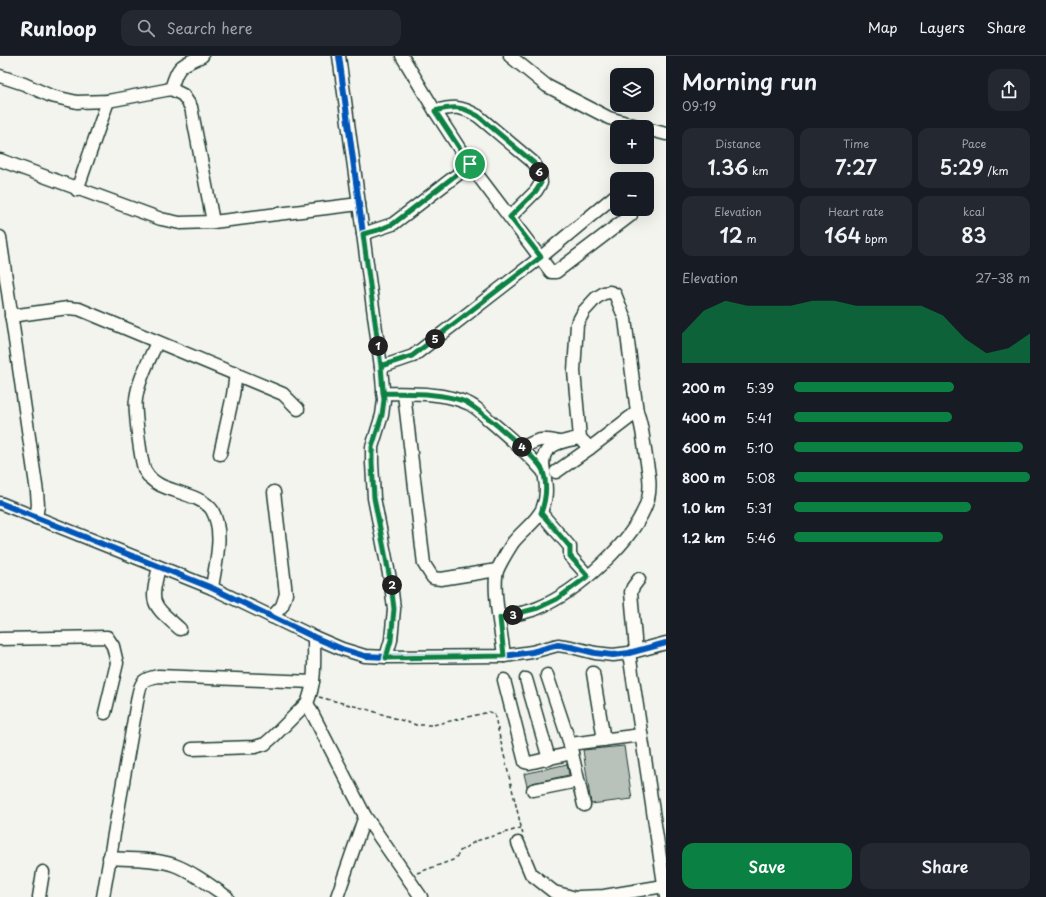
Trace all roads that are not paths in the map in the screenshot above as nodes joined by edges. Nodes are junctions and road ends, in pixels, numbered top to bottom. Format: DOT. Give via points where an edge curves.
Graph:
graph roads {
  1 [pos="202,56"];
  2 [pos="340,56"];
  3 [pos="402,56"];
  4 [pos="510,56"];
  5 [pos="0,76"];
  6 [pos="171,89"];
  7 [pos="108,101"];
  8 [pos="435,111"];
  9 [pos="616,120"];
  10 [pos="654,131"];
  11 [pos="666,134"];
  12 [pos="0,160"];
  13 [pos="470,164"];
  14 [pos="77,190"];
  15 [pos="610,200"];
  16 [pos="358,204"];
  17 [pos="630,216"];
  18 [pos="510,217"];
  19 [pos="213,222"];
  20 [pos="363,234"];
  21 [pos="0,237"];
  22 [pos="541,257"];
  23 [pos="11,316"];
  24 [pos="157,342"];
  25 [pos="381,366"];
  26 [pos="236,373"];
  27 [pos="383,393"];
  28 [pos="404,394"];
  29 [pos="298,409"];
  30 [pos="637,412"];
  31 [pos="580,438"];
  32 [pos="559,442"];
  33 [pos="522,448"];
  34 [pos="590,448"];
  35 [pos="220,454"];
  36 [pos="542,470"];
  37 [pos="556,472"];
  38 [pos="274,492"];
  39 [pos="0,503"];
  40 [pos="541,513"];
  41 [pos="36,518"];
  42 [pos="159,567"];
  43 [pos="497,570"];
  44 [pos="588,576"];
  45 [pos="639,579"];
  46 [pos="212,588"];
  47 [pos="272,617"];
  48 [pos="500,618"];
  49 [pos="180,629"];
  50 [pos="314,637"];
  51 [pos="0,639"];
  52 [pos="666,643"];
  53 [pos="632,652"];
  54 [pos="504,656"];
  55 [pos="386,658"];
  56 [pos="593,673"];
  57 [pos="547,675"];
  58 [pos="526,679"];
  59 [pos="504,680"];
  60 [pos="313,682"];
  61 [pos="309,699"];
  62 [pos="105,713"];
  63 [pos="641,735"];
  64 [pos="604,740"];
  65 [pos="192,749"];
  66 [pos="571,749"];
  67 [pos="549,759"];
  68 [pos="578,781"];
  69 [pos="533,790"];
  70 [pos="584,805"];
  71 [pos="365,816"];
  72 [pos="520,840"];
  73 [pos="109,858"];
  74 [pos="43,872"];
  75 [pos="665,891"];
  76 [pos="39,897"];
  77 [pos="103,897"];
  78 [pos="227,897"];
  79 [pos="337,897"];
  80 [pos="421,897"];
  81 [pos="572,897"];
  82 [pos="579,897"];
  83 [pos="604,897"];
  1 -- 6 [label="street" via="179,68"];
  2 -- 16 [label="street"];
  3 -- 8 [label="street"];
  4 -- 9 [label="street" via="547,86"];
  5 -- 7 [label="street" via="52,96 78,102"];
  6 -- 7 [label="street"];
  6 -- 19 [label="street" via="182,95 191,107"];
  7 -- 14 [label="street"];
  8 -- 13 [label="street"];
  8 -- 18 [label="street" via="451,107 469,110 534,163 540,174 541,183"];
  10 -- 11 [label="street"];
  12 -- 14 [label="street"];
  13 -- 18 [label="street"];
  13 -- 20 [label="street" via="393,224"];
  14 -- 19 [label="street" via="161,219 180,223"];
  15 -- 22 [label="street"];
  16 -- 19 [label="street"];
  16 -- 20 [label="street"];
  17 -- 22 [label="street" via="556,272 551,272"];
  18 -- 22 [label="street"];
  20 -- 25 [label="street"];
  21 -- 23 [label="street"];
  22 -- 25 [label="street" via="412,356"];
  23 -- 24 [label="street" via="68,308 79,309"];
  23 -- 41 [label="street" via="37,492"];
  24 -- 26 [label="street"];
  24 -- 46 [label="street" via="136,399 144,470 150,479 160,485 204,503 212,509 217,523 218,542"];
  25 -- 27 [label="street"];
  26 -- 29 [label="street" via="283,394"];
  26 -- 35 [label="street"];
  27 -- 28 [label="street"];
  27 -- 55 [label="street" via="382,415 372,455 374,498 394,609 391,640"];
  28 -- 33 [label="street" via="422,394 463,401 474,407"];
  28 -- 43 [label="street" via="424,564 433,578 441,579"];
  30 -- 31 [label="street" via="625,319 615,294 604,293 584,310 577,324 574,371"];
  30 -- 34 [label="street"];
  30 -- 44 [label="street" via="641,422 649,481 648,498 633,530"];
  31 -- 32 [label="street"];
  31 -- 34 [label="street"];
  32 -- 33 [label="street" via="537,439"];
  32 -- 36 [label="street" via="550,447 543,459"];
  33 -- 36 [label="street"];
  34 -- 37 [label="street"];
  36 -- 40 [label="street" via="546,496"];
  38 -- 47 [label="street" via="286,594 282,606"];
  39 -- 41 [label="street"];
  40 -- 43 [label="street" via="512,544"];
  40 -- 44 [label="street" via="570,547 570,556"];
  41 -- 42 [label="street"];
  42 -- 46 [label="street"];
  42 -- 49 [label="street" via="153,592 155,604"];
  43 -- 48 [label="street" via="496,588"];
  44 -- 48 [label="street" via="557,599 538,608"];
  45 -- 53 [label="street" via="631,592"];
  46 -- 47 [label="street"];
  47 -- 50 [label="street"];
  48 -- 54 [label="street"];
  50 -- 55 [label="street" via="365,656"];
  50 -- 60 [label="street"];
  51 -- 62 [label="street" via="107,637 113,646 117,663"];
  52 -- 53 [label="street"];
  53 -- 54 [label="street" via="613,655 558,645"];
  53 -- 63 [label="street"];
  54 -- 55 [label="street"];
  56 -- 64 [label="street"];
  57 -- 66 [label="street"];
  58 -- 67 [label="street"];
  59 -- 67 [label="street" via="525,762"];
  60 -- 61 [label="street"];
  60 -- 73 [label="street" via="158,676 147,678 141,684 138,696"];
  61 -- 65 [label="street" via="265,744 255,747"];
  61 -- 71 [label="street"];
  63 -- 64 [label="street"];
  63 -- 75 [label="street"];
  64 -- 66 [label="street"];
  66 -- 67 [label="street"];
  66 -- 68 [label="street"];
  68 -- 69 [label="street"];
  68 -- 70 [label="street"];
  71 -- 79 [label="street"];
  71 -- 80 [label="street"];
  72 -- 81 [label="street" via="531,874 554,892"];
  73 -- 77 [label="street"];
  73 -- 78 [label="street" via="152,860 174,865"];
  74 -- 76 [label="street"];
  75 -- 83 [label="street"];
  82 -- 83 [label="street"];
}
